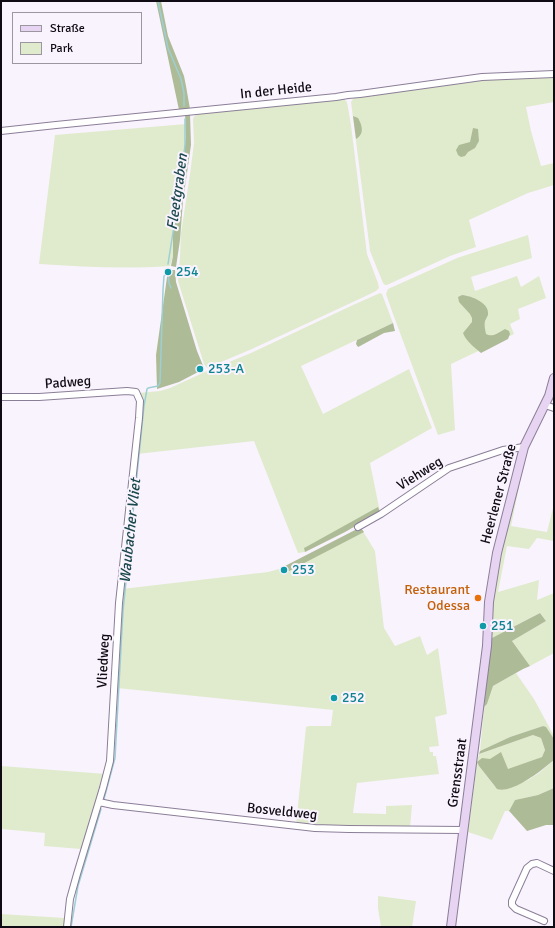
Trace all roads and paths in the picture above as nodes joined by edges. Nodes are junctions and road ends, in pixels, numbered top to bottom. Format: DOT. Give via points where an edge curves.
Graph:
graph roads {
  1 [pos="554,74"];
  2 [pos="1,131"];
  3 [pos="554,378"];
  4 [pos="136,392"];
  5 [pos="1,397"];
  6 [pos="544,406"];
  7 [pos="554,408"];
  8 [pos="524,447"];
  9 [pos="358,527"];
  10 [pos="488,622"];
  11 [pos="99,802"];
  12 [pos="463,830"];
  13 [pos="554,871"];
  14 [pos="544,922"];
  15 [pos="67,927"];
  16 [pos="451,927"];
  1 -- 2 [label="street, In der Heide" via="482,77 336,97"];
  3 -- 6 [label="main road, Heerlener Straße"];
  4 -- 5 [label="street, Padweg"];
  4 -- 11 [label="street, Vliedweg" via="140,398 140,409 119,603 111,752"];
  6 -- 7 [label="street"];
  6 -- 8 [label="main road, Heerlener Straße"];
  8 -- 9 [label="street, Viehweg" via="503,450 449,468"];
  8 -- 10 [label="main road, Heerlener Straße" via="497,553 490,589"];
  10 -- 12 [label="main road, Grensstraat"];
  11 -- 12 [label="street, Bosveldweg" via="315,828"];
  11 -- 15 [label="street, Vliedweg" via="70,899"];
  12 -- 16 [label="main road, Grensstraat"];
  13 -- 14 [label="street" via="532,864 527,868 512,901 516,909"];
}
